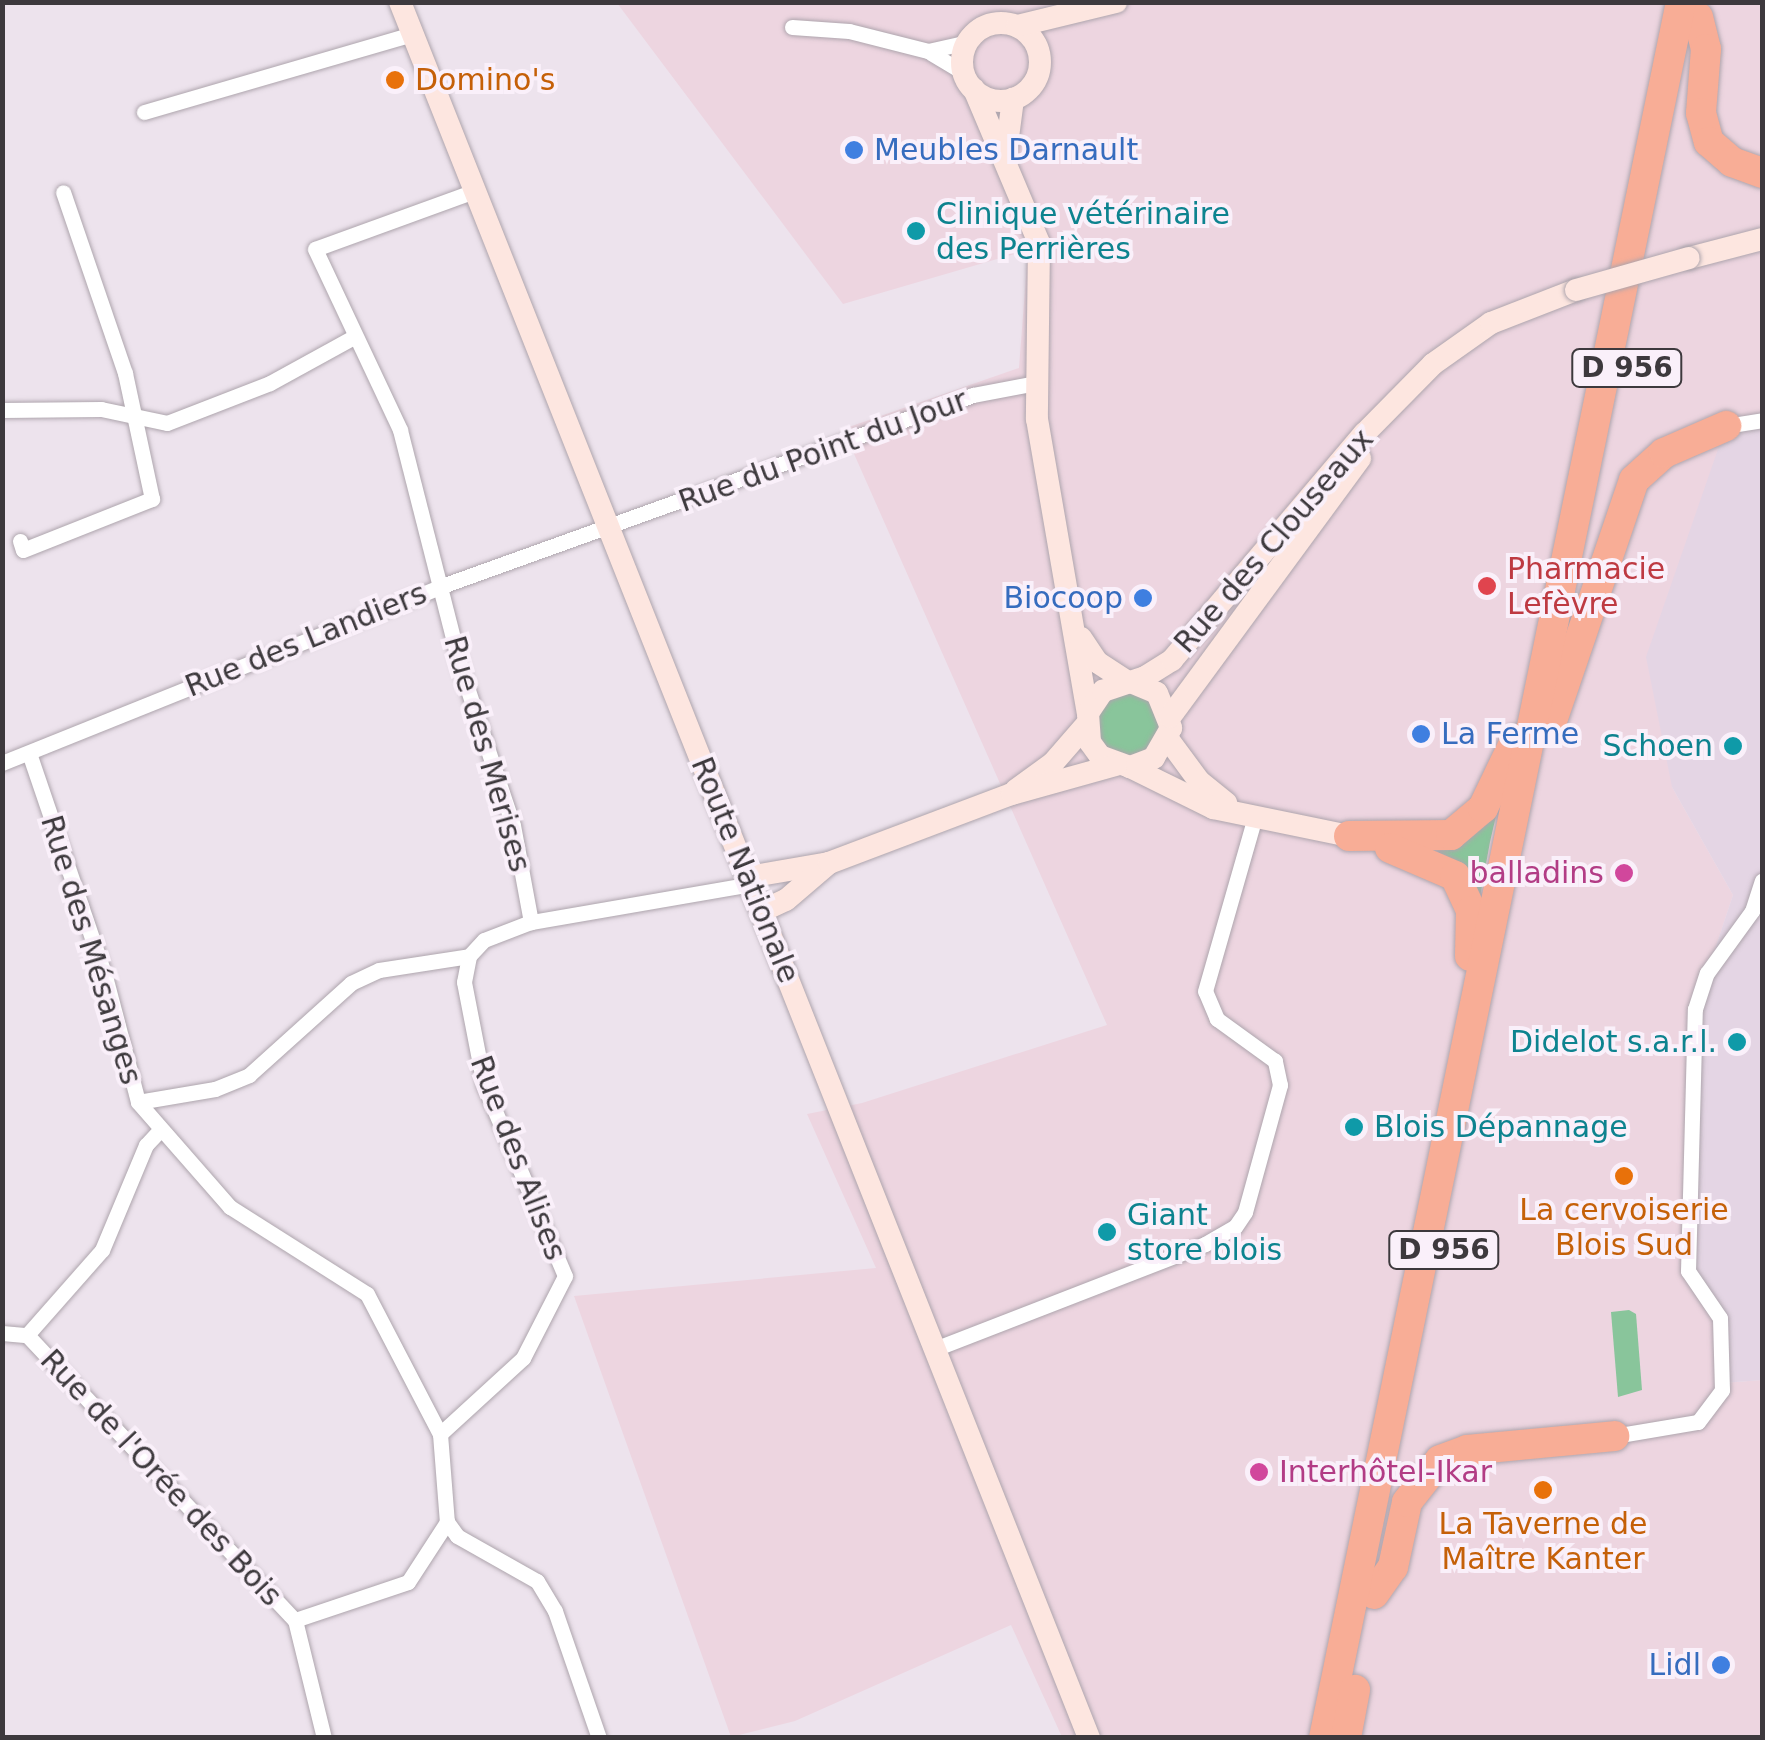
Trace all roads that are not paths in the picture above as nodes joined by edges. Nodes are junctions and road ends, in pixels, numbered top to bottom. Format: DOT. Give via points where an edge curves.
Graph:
graph roads {
  1 [pos="400,2"];
  2 [pos="1116,2"];
  3 [pos="1693,7"];
  4 [pos="1082,12"];
  5 [pos="1017,26"];
  6 [pos="792,27"];
  7 [pos="412,34"];
  8 [pos="968,42"];
  9 [pos="928,51"];
  10 [pos="1039,52"];
  11 [pos="969,81"];
  12 [pos="1013,98"];
  13 [pos="144,112"];
  14 [pos="1005,163"];
  15 [pos="1762,173"];
  16 [pos="477,190"];
  17 [pos="63,192"];
  18 [pos="1762,238"];
  19 [pos="352,338"];
  20 [pos="1036,383"];
  21 [pos="2,410"];
  22 [pos="130,416"];
  23 [pos="1762,420"];
  24 [pos="1726,426"];
  25 [pos="613,528"];
  26 [pos="1572,534"];
  27 [pos="20,541"];
  28 [pos="1287,554"];
  29 [pos="439,587"];
  30 [pos="1076,626"];
  31 [pos="1130,682"];
  32 [pos="1553,718"];
  33 [pos="1087,719"];
  34 [pos="1169,728"];
  35 [pos="29,753"];
  36 [pos="2,763"];
  37 [pos="1123,766"];
  38 [pos="1012,794"];
  39 [pos="1247,815"];
  40 [pos="1349,836"];
  41 [pos="829,864"];
  42 [pos="750,880"];
  43 [pos="1762,881"];
  44 [pos="762,911"];
  45 [pos="531,922"];
  46 [pos="469,956"];
  47 [pos="1468,1035"];
  48 [pos="138,1102"];
  49 [pos="159,1130"];
  50 [pos="2,1333"];
  51 [pos="27,1334"];
  52 [pos="932,1350"];
  53 [pos="440,1434"];
  54 [pos="1614,1436"];
  55 [pos="447,1522"];
  56 [pos="1374,1594"];
  57 [pos="294,1620"];
  58 [pos="1087,1737"];
  59 [pos="324,1738"];
  60 [pos="598,1738"];
  61 [pos="1324,1738"];
  62 [pos="1346,1738"];
  1 -- 7 [label="street, Route Nationale"];
  2 -- 4 [label="street"];
  3 -- 15 [label="highway" via="1706,48 1703,128 1732,162"];
  3 -- 26 [label="highway, D 956"];
  3 -- 32 [label="highway, D 956"];
  4 -- 5 [label="street"];
  4 -- 10 [label="street"];
  5 -- 8 [label="street" via="984,26"];
  5 -- 10 [label="street"];
  6 -- 9 [label="street" via="849,31"];
  7 -- 13 [label="street"];
  7 -- 16 [label="street, Route Nationale"];
  8 -- 9 [label="street"];
  8 -- 11 [label="street"];
  9 -- 11 [label="street"];
  10 -- 12 [label="street" via="1032,85"];
  11 -- 12 [label="street"];
  11 -- 14 [label="street"];
  12 -- 14 [label="street"];
  14 -- 20 [label="street" via="1039,244"];
  16 -- 19 [label="street, Rue des Merises" via="315,248"];
  16 -- 25 [label="street, Route Nationale"];
  17 -- 22 [label="street" via="125,373"];
  18 -- 28 [label="street, Rue des Clouseaux, bridge" via="1576,290 1490,323 1408,388"];
  19 -- 22 [label="street" via="270,382 168,423"];
  19 -- 29 [label="street, Rue des Merises" via="400,430"];
  20 -- 25 [label="street, Rue du Point du Jour" via="973,395"];
  20 -- 30 [label="street" via="1043,473"];
  21 -- 22 [label="street" via="50,405"];
  22 -- 27 [label="street" via="152,498 23,550"];
  23 -- 24 [label="street"];
  24 -- 32 [label="highway, D 956" via="1664,453 1634,480"];
  25 -- 29 [label="street, Rue des Landiers"];
  25 -- 42 [label="street, Route Nationale"];
  26 -- 40 [label="highway, D 956" via="1513,750 1483,808 1451,836 1433,840"];
  26 -- 47 [label="highway, D 956"];
  28 -- 31 [label="street, Rue des Clouseaux" via="1172,660"];
  28 -- 34 [label="street, Rue des Clouseaux"];
  29 -- 35 [label="street, Rue des Landiers"];
  29 -- 45 [label="street, Rue des Merises" via="513,826"];
  30 -- 31 [label="street" via="1097,662"];
  30 -- 33 [label="street"];
  31 -- 33 [label="street" via="1102,691"];
  31 -- 34 [label="street" via="1157,693"];
  32 -- 56 [label="highway, D 956"];
  33 -- 37 [label="street" via="1100,756"];
  33 -- 38 [label="street" via="1054,763"];
  34 -- 37 [label="street" via="1154,758"];
  34 -- 39 [label="street" via="1199,782"];
  35 -- 36 [label="street, Rue des Landiers"];
  35 -- 48 [label="street, Rue des Mésanges" via="110,990"];
  37 -- 38 [label="street"];
  37 -- 39 [label="street" via="1213,808"];
  38 -- 41 [label="street"];
  39 -- 40 [label="street"];
  39 -- 52 [label="street" via="1205,991 1216,1019 1275,1061 1280,1085 1246,1212 1205,1244"];
  40 -- 47 [label="highway, D 956" via="1442,866 1463,890 1472,936"];
  41 -- 42 [label="street"];
  41 -- 44 [label="street"];
  42 -- 44 [label="street, Route Nationale"];
  42 -- 45 [label="street"];
  43 -- 54 [label="street" via="1752,911 1707,973 1695,1010 1688,1271 1720,1318 1722,1390 1698,1422"];
  44 -- 52 [label="street, Route Nationale"];
  45 -- 46 [label="street" via="484,940"];
  46 -- 48 [label="street" via="365,977 249,1075"];
  46 -- 53 [label="street, Rue des Alises" via="464,982 484,1086 565,1276 523,1358"];
  47 -- 61 [label="highway, D 956"];
  48 -- 49 [label="street, Rue des Mésanges"];
  49 -- 51 [label="street" via="146,1144 102,1250"];
  49 -- 53 [label="street, Rue des Mésanges" via="230,1208 367,1294"];
  50 -- 51 [label="street"];
  51 -- 57 [label="street, Rue de l'Orée des Bois"];
  52 -- 58 [label="street, Route Nationale"];
  53 -- 55 [label="street, Rue des Mésanges"];
  54 -- 56 [label="highway" via="1467,1450 1440,1460 1407,1502 1393,1567"];
  55 -- 57 [label="street" via="408,1582"];
  55 -- 60 [label="street" via="457,1536 537,1582 555,1611"];
  56 -- 62 [label="highway, D 956"];
  57 -- 59 [label="street, Rue de l'Orée des Bois"];
}
